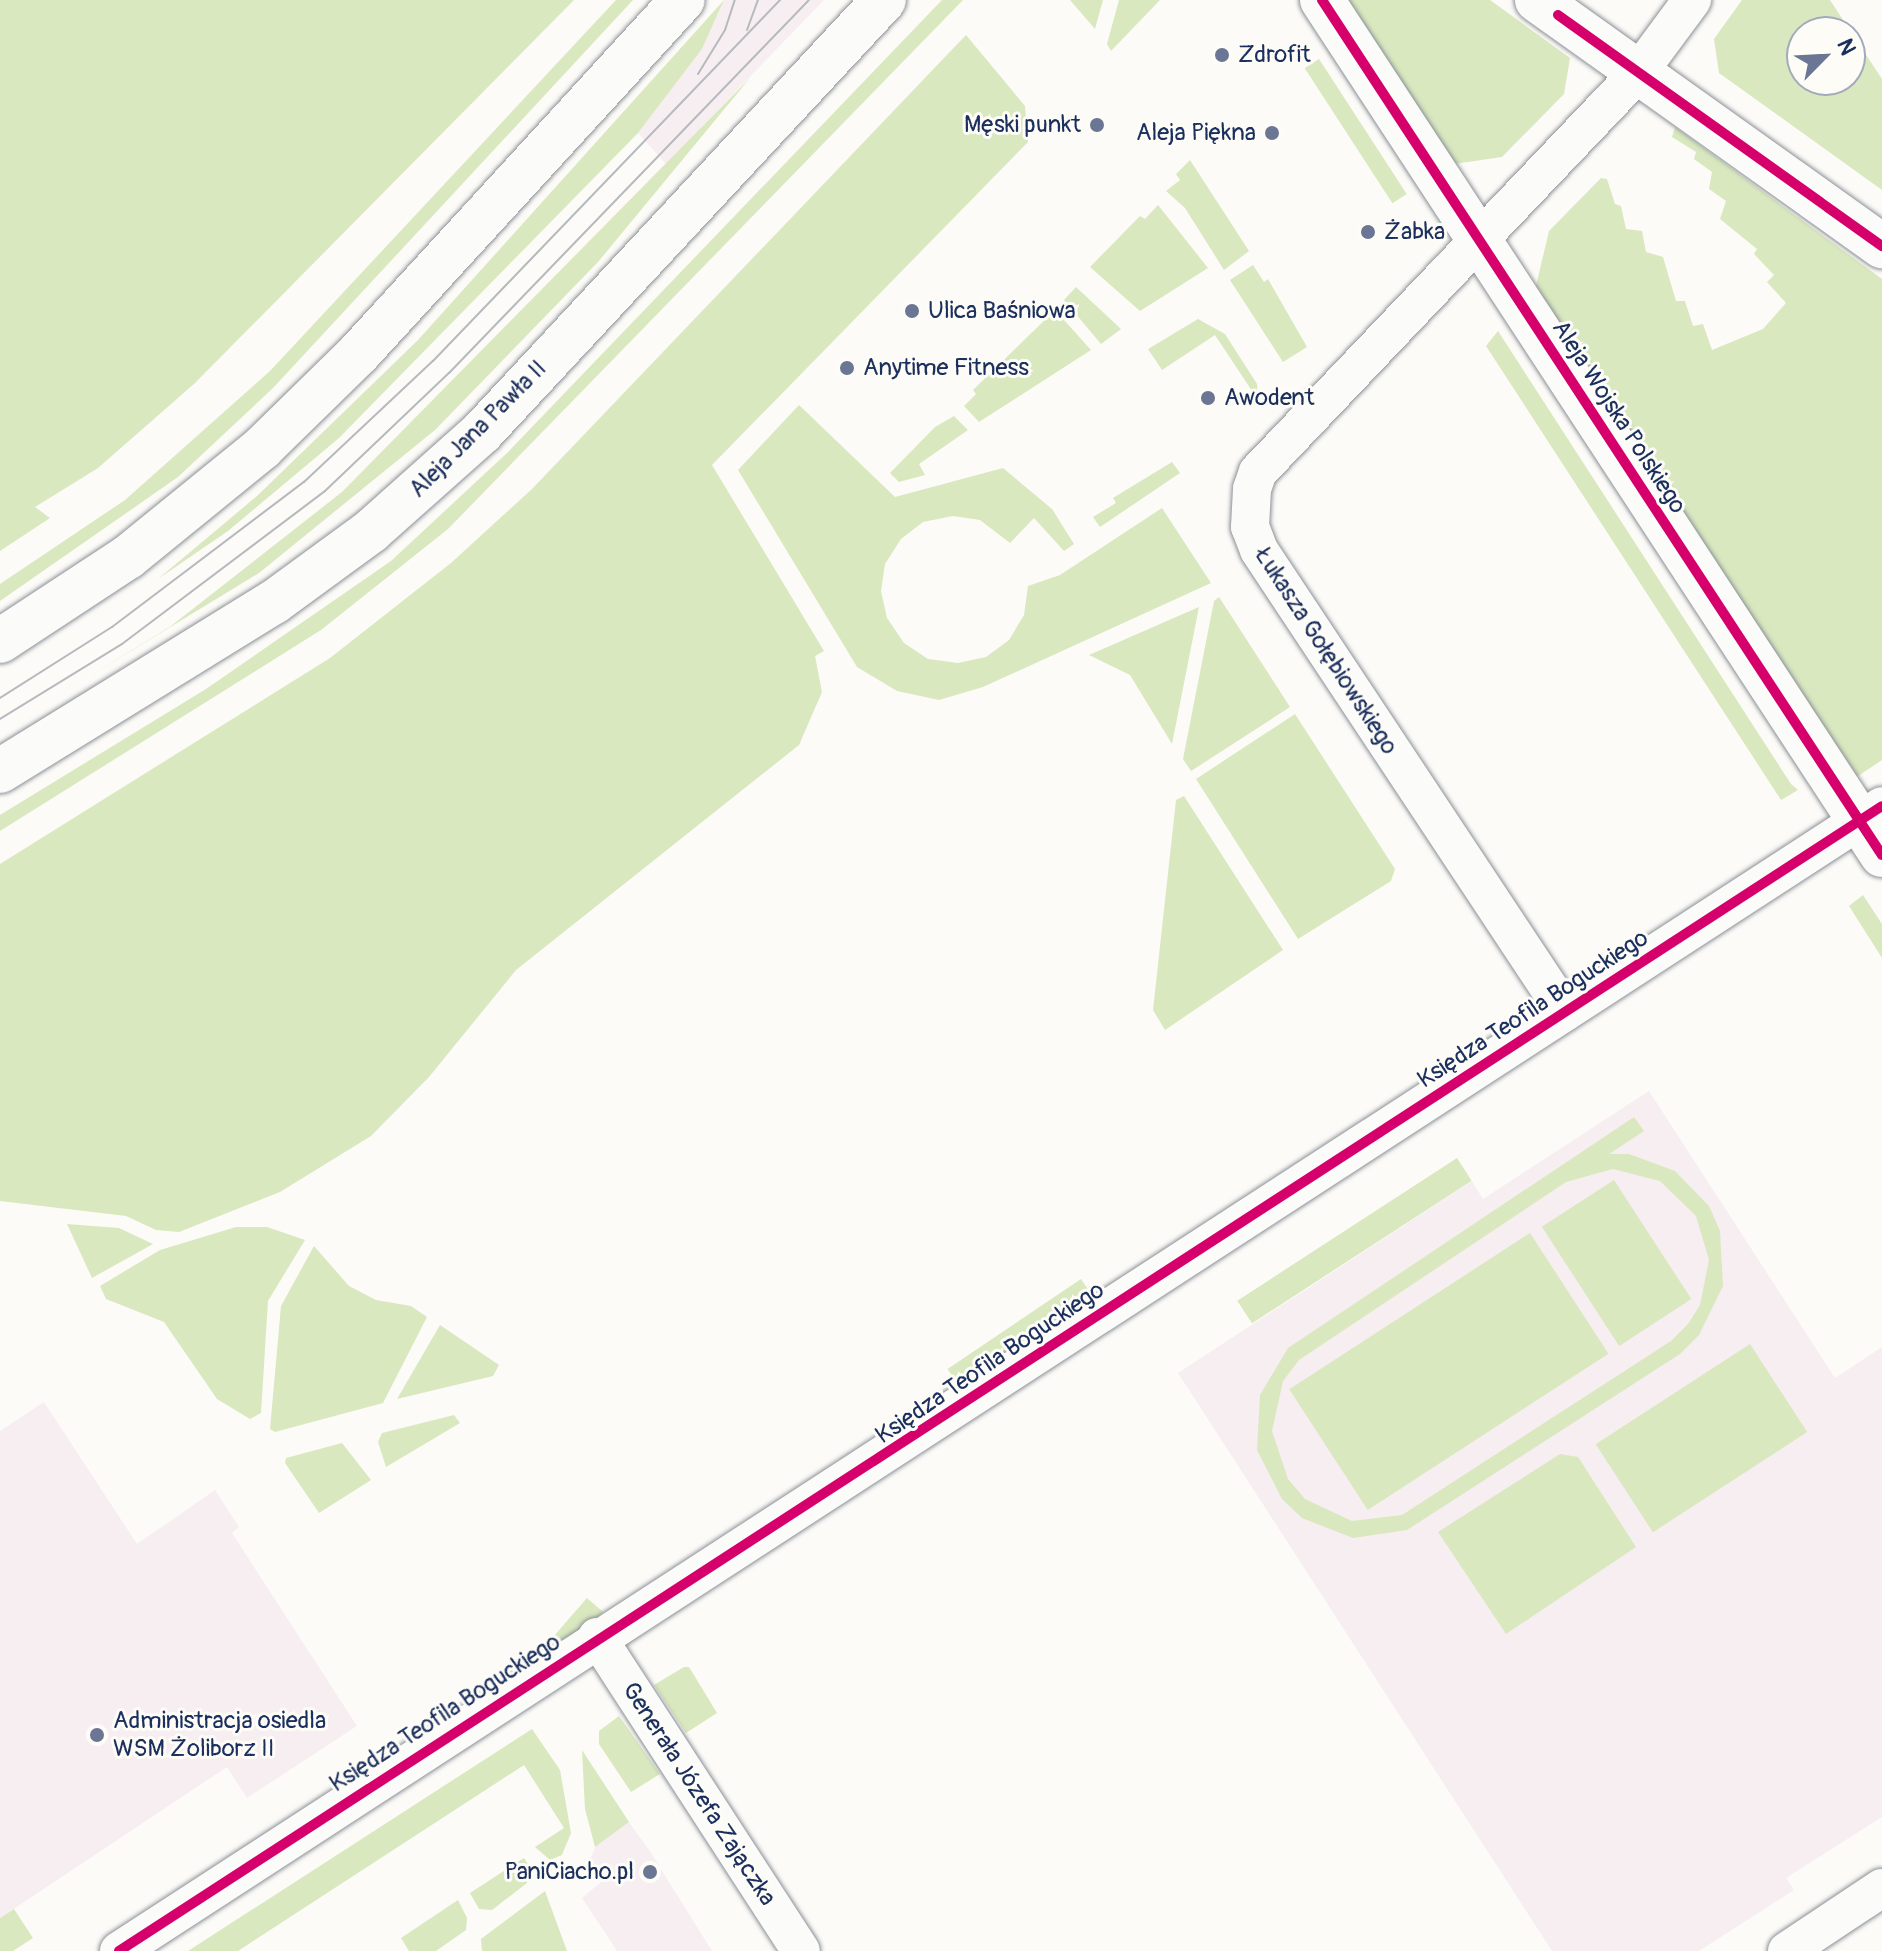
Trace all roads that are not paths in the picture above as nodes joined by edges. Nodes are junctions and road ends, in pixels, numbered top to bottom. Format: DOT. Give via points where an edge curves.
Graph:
graph roads {
  1 [pos="683,0"];
  2 [pos="884,0"];
  3 [pos="1322,0"];
  4 [pos="1537,0"];
  5 [pos="1692,0"];
  6 [pos="1638,73"];
  7 [pos="1479,242"];
  8 [pos="1882,246"];
  9 [pos="0,641"];
  10 [pos="0,771"];
  11 [pos="1875,827"];
  12 [pos="1565,1012"];
  13 [pos="597,1637"];
  14 [pos="1882,1888"];
  15 [pos="119,1951"];
  16 [pos="801,1951"];
  17 [pos="1787,1951"];
  1 -- 9 [label="main road" via="359,353 262,448 128,557"];
  2 -- 10 [label="main road, Aleja Jana Pawła II" via="482,432 371,531 274,602"];
  3 -- 7 [label="main road, Aleja Wojska Polskiego"];
  4 -- 6 [label="main road"];
  5 -- 6 [label="street, Łukasza Gołębiowskiego"];
  6 -- 7 [label="street, Łukasza Gołębiowskiego"];
  6 -- 8 [label="main road"];
  7 -- 11 [label="main road, Aleja Wojska Polskiego"];
  7 -- 12 [label="street, Łukasza Gołębiowskiego" via="1258,472 1250,527 1285,589"];
  11 -- 12 [label="street, Księdza Teofila Boguckiego"];
  12 -- 13 [label="street, Księdza Teofila Boguckiego" via="861,1473"];
  13 -- 15 [label="street, Księdza Teofila Boguckiego"];
  13 -- 16 [label="street, Generała Józefa Zajączka"];
  14 -- 17 [label="street"];
}
